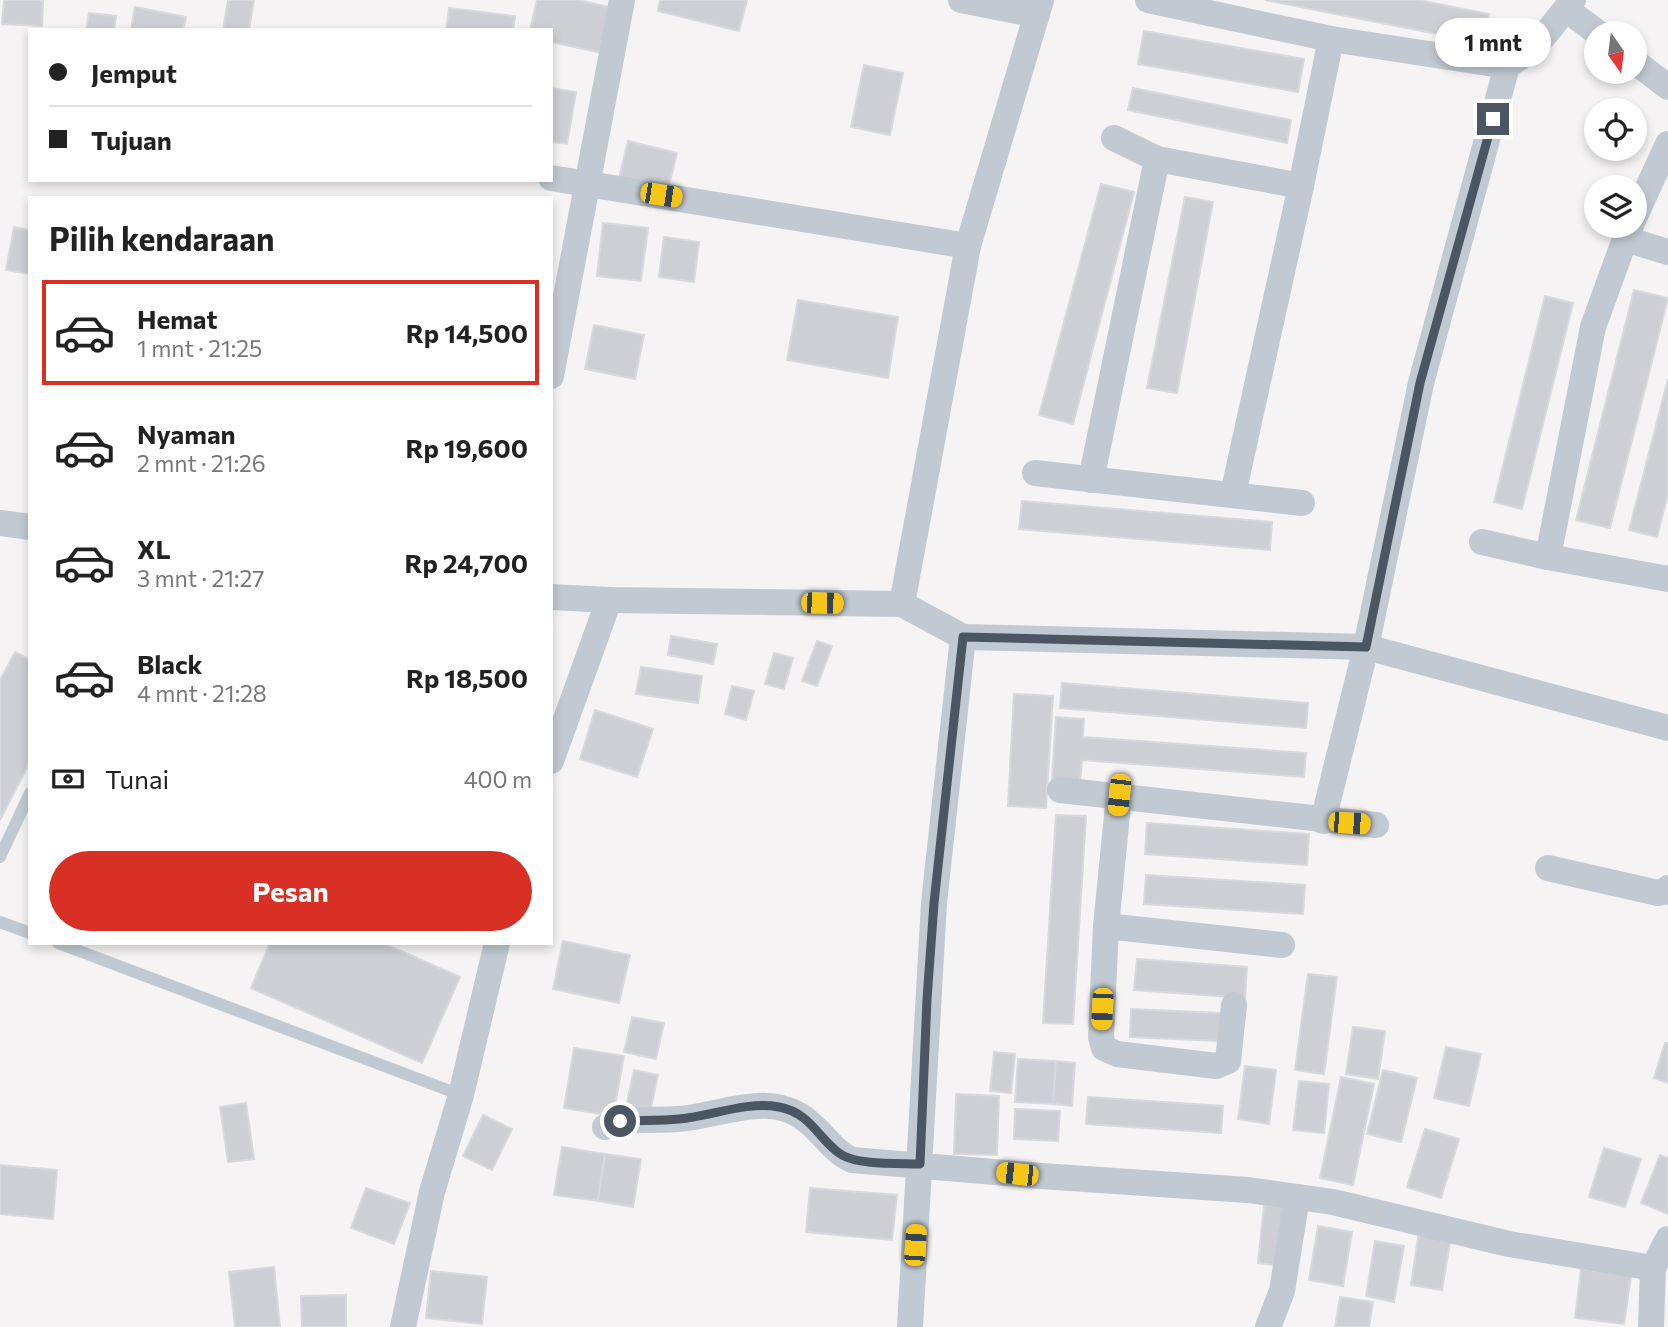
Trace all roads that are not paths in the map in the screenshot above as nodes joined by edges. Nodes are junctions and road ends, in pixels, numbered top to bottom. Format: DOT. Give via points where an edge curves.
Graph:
graph roads {
  1 [pos="622,0"];
  2 [pos="961,0"];
  3 [pos="1148,0"];
  4 [pos="1570,5"];
  5 [pos="1039,7"];
  6 [pos="1586,21"];
  7 [pos="1331,39"];
  8 [pos="1507,66"];
  9 [pos="1647,71"];
  10 [pos="1668,87"];
  11 [pos="1114,138"];
  12 [pos="1668,144"];
  13 [pos="1157,159"];
  14 [pos="553,178"];
  15 [pos="588,183"];
  16 [pos="1301,186"];
  17 [pos="1647,190"];
  18 [pos="1626,238"];
  19 [pos="1646,238"];
  20 [pos="968,246"];
  21 [pos="1668,252"];
  22 [pos="553,366"];
  23 [pos="1035,473"];
  24 [pos="1091,480"];
  25 [pos="1233,494"];
  26 [pos="1302,503"];
  27 [pos="0,523"];
  28 [pos="28,527"];
  29 [pos="1482,542"];
  30 [pos="1548,557"];
  31 [pos="1668,579"];
  32 [pos="553,597"];
  33 [pos="609,600"];
  34 [pos="902,604"];
  35 [pos="963,637"];
  36 [pos="1366,647"];
  37 [pos="1668,728"];
  38 [pos="553,755"];
  39 [pos="1060,790"];
  40 [pos="1119,795"];
  41 [pos="28,797"];
  42 [pos="1323,821"];
  43 [pos="1376,825"];
  44 [pos="0,857"];
  45 [pos="1548,868"];
  46 [pos="1668,888"];
  47 [pos="0,922"];
  48 [pos="1106,926"];
  49 [pos="28,932"];
  50 [pos="63,945"];
  51 [pos="497,945"];
  52 [pos="1282,945"];
  53 [pos="1234,1005"];
  54 [pos="461,1095"];
  55 [pos="605,1127"];
  56 [pos="920,1164"];
  57 [pos="1297,1197"];
  58 [pos="1668,1239"];
  59 [pos="1653,1268"];
  60 [pos="403,1327"];
  61 [pos="910,1327"];
  62 [pos="1268,1327"];
  63 [pos="1651,1327"];
  1 -- 15 [label="street"];
  2 -- 5 [label="street"];
  3 -- 7 [label="street"];
  4 -- 6 [label="street"];
  4 -- 8 [label="street" via="1535,47"];
  5 -- 20 [label="street"];
  7 -- 8 [label="street"];
  7 -- 16 [label="street"];
  8 -- 36 [label="street" via="1420,383"];
  9 -- 10 [label="street"];
  11 -- 13 [label="street"];
  12 -- 17 [label="street"];
  13 -- 16 [label="street"];
  13 -- 24 [label="street"];
  14 -- 15 [label="street"];
  15 -- 20 [label="street"];
  15 -- 22 [label="street"];
  16 -- 25 [label="street"];
  18 -- 30 [label="street" via="1593,327"];
  19 -- 21 [label="street"];
  20 -- 34 [label="street"];
  23 -- 24 [label="street"];
  24 -- 25 [label="street"];
  25 -- 26 [label="street"];
  27 -- 28 [label="street"];
  29 -- 30 [label="street"];
  30 -- 31 [label="street"];
  32 -- 33 [label="street"];
  33 -- 34 [label="street"];
  33 -- 38 [label="street"];
  34 -- 35 [label="street"];
  35 -- 36 [label="street"];
  35 -- 56 [label="street" via="934,903"];
  36 -- 37 [label="street"];
  36 -- 42 [label="street"];
  39 -- 40 [label="street"];
  40 -- 42 [label="street"];
  40 -- 48 [label="street"];
  41 -- 44 [label="lane"];
  42 -- 43 [label="street"];
  45 -- 46 [label="street" via="1658,893"];
  47 -- 49 [label="lane"];
  48 -- 52 [label="street"];
  48 -- 53 [label="street" via="1104,1048 1117,1054 1223,1065 1228,1061"];
  50 -- 54 [label="lane"];
  51 -- 54 [label="street"];
  54 -- 60 [label="street" via="432,1192"];
  55 -- 56 [label="street" via="620,1121 679,1119 758,1105 781,1107 801,1116 852,1160"];
  56 -- 57 [label="street"];
  56 -- 61 [label="street"];
  57 -- 59 [label="street" via="1345,1204 1509,1244"];
  57 -- 62 [label="street" via="1282,1291"];
  58 -- 59 [label="street"];
  59 -- 63 [label="street"];
}
